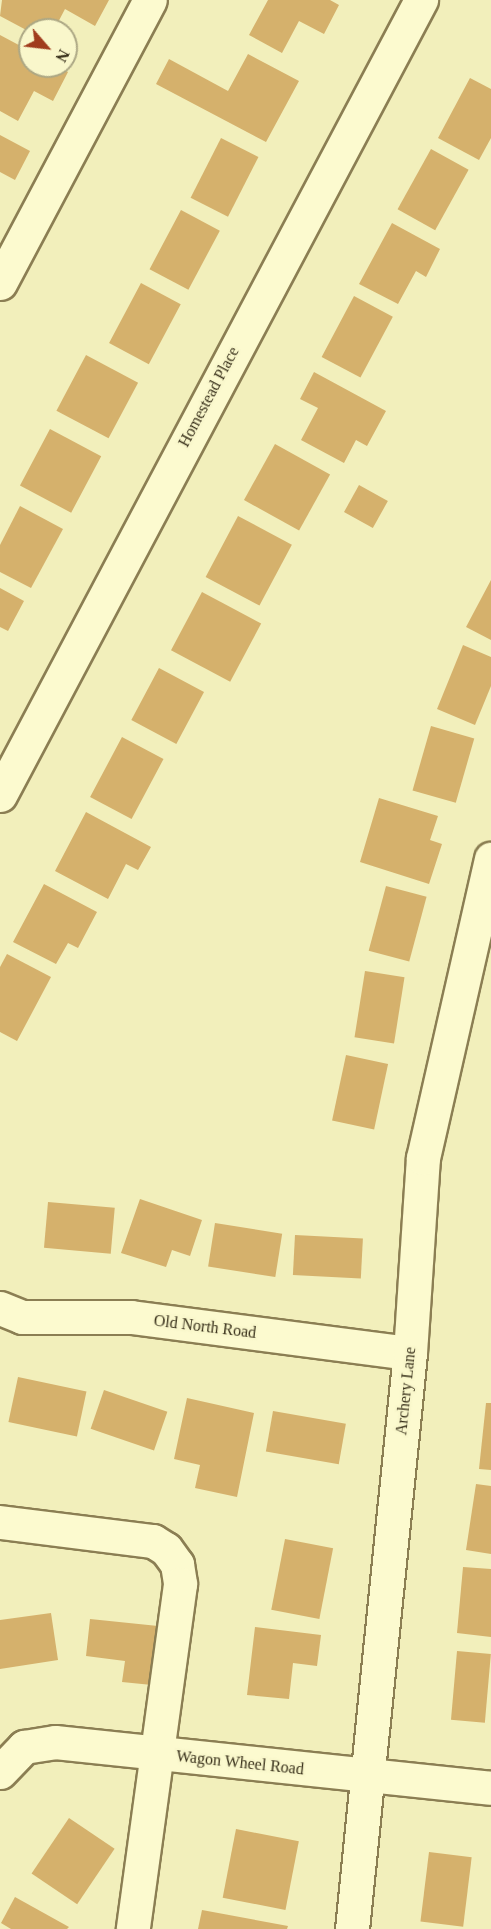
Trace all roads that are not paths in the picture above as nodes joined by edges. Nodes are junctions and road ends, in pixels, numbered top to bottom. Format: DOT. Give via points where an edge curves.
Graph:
graph roads {
  1 [pos="150,0"];
  2 [pos="421,0"];
  3 [pos="0,283"];
  4 [pos="0,795"];
  5 [pos="491,859"];
  6 [pos="0,1308"];
  7 [pos="410,1353"];
  8 [pos="0,1522"];
  9 [pos="157,1754"];
  10 [pos="0,1772"];
  11 [pos="367,1777"];
  12 [pos="491,1788"];
  13 [pos="133,1929"];
  14 [pos="352,1929"];
  1 -- 3 [label="street"];
  2 -- 4 [label="street, Homestead Place"];
  5 -- 7 [label="street, Archery Lane" via="423,1158"];
  6 -- 7 [label="street, Old North Road" via="22,1317 131,1317"];
  7 -- 11 [label="street, Archery Lane"];
  8 -- 9 [label="street" via="153,1541 166,1549 177,1564 180,1584"];
  9 -- 10 [label="street, Wagon Wheel Road" via="55,1742 24,1747"];
  9 -- 11 [label="street, Wagon Wheel Road"];
  9 -- 13 [label="street"];
  11 -- 12 [label="street, Wagon Wheel Road"];
  11 -- 14 [label="street, Archery Lane"];
}
